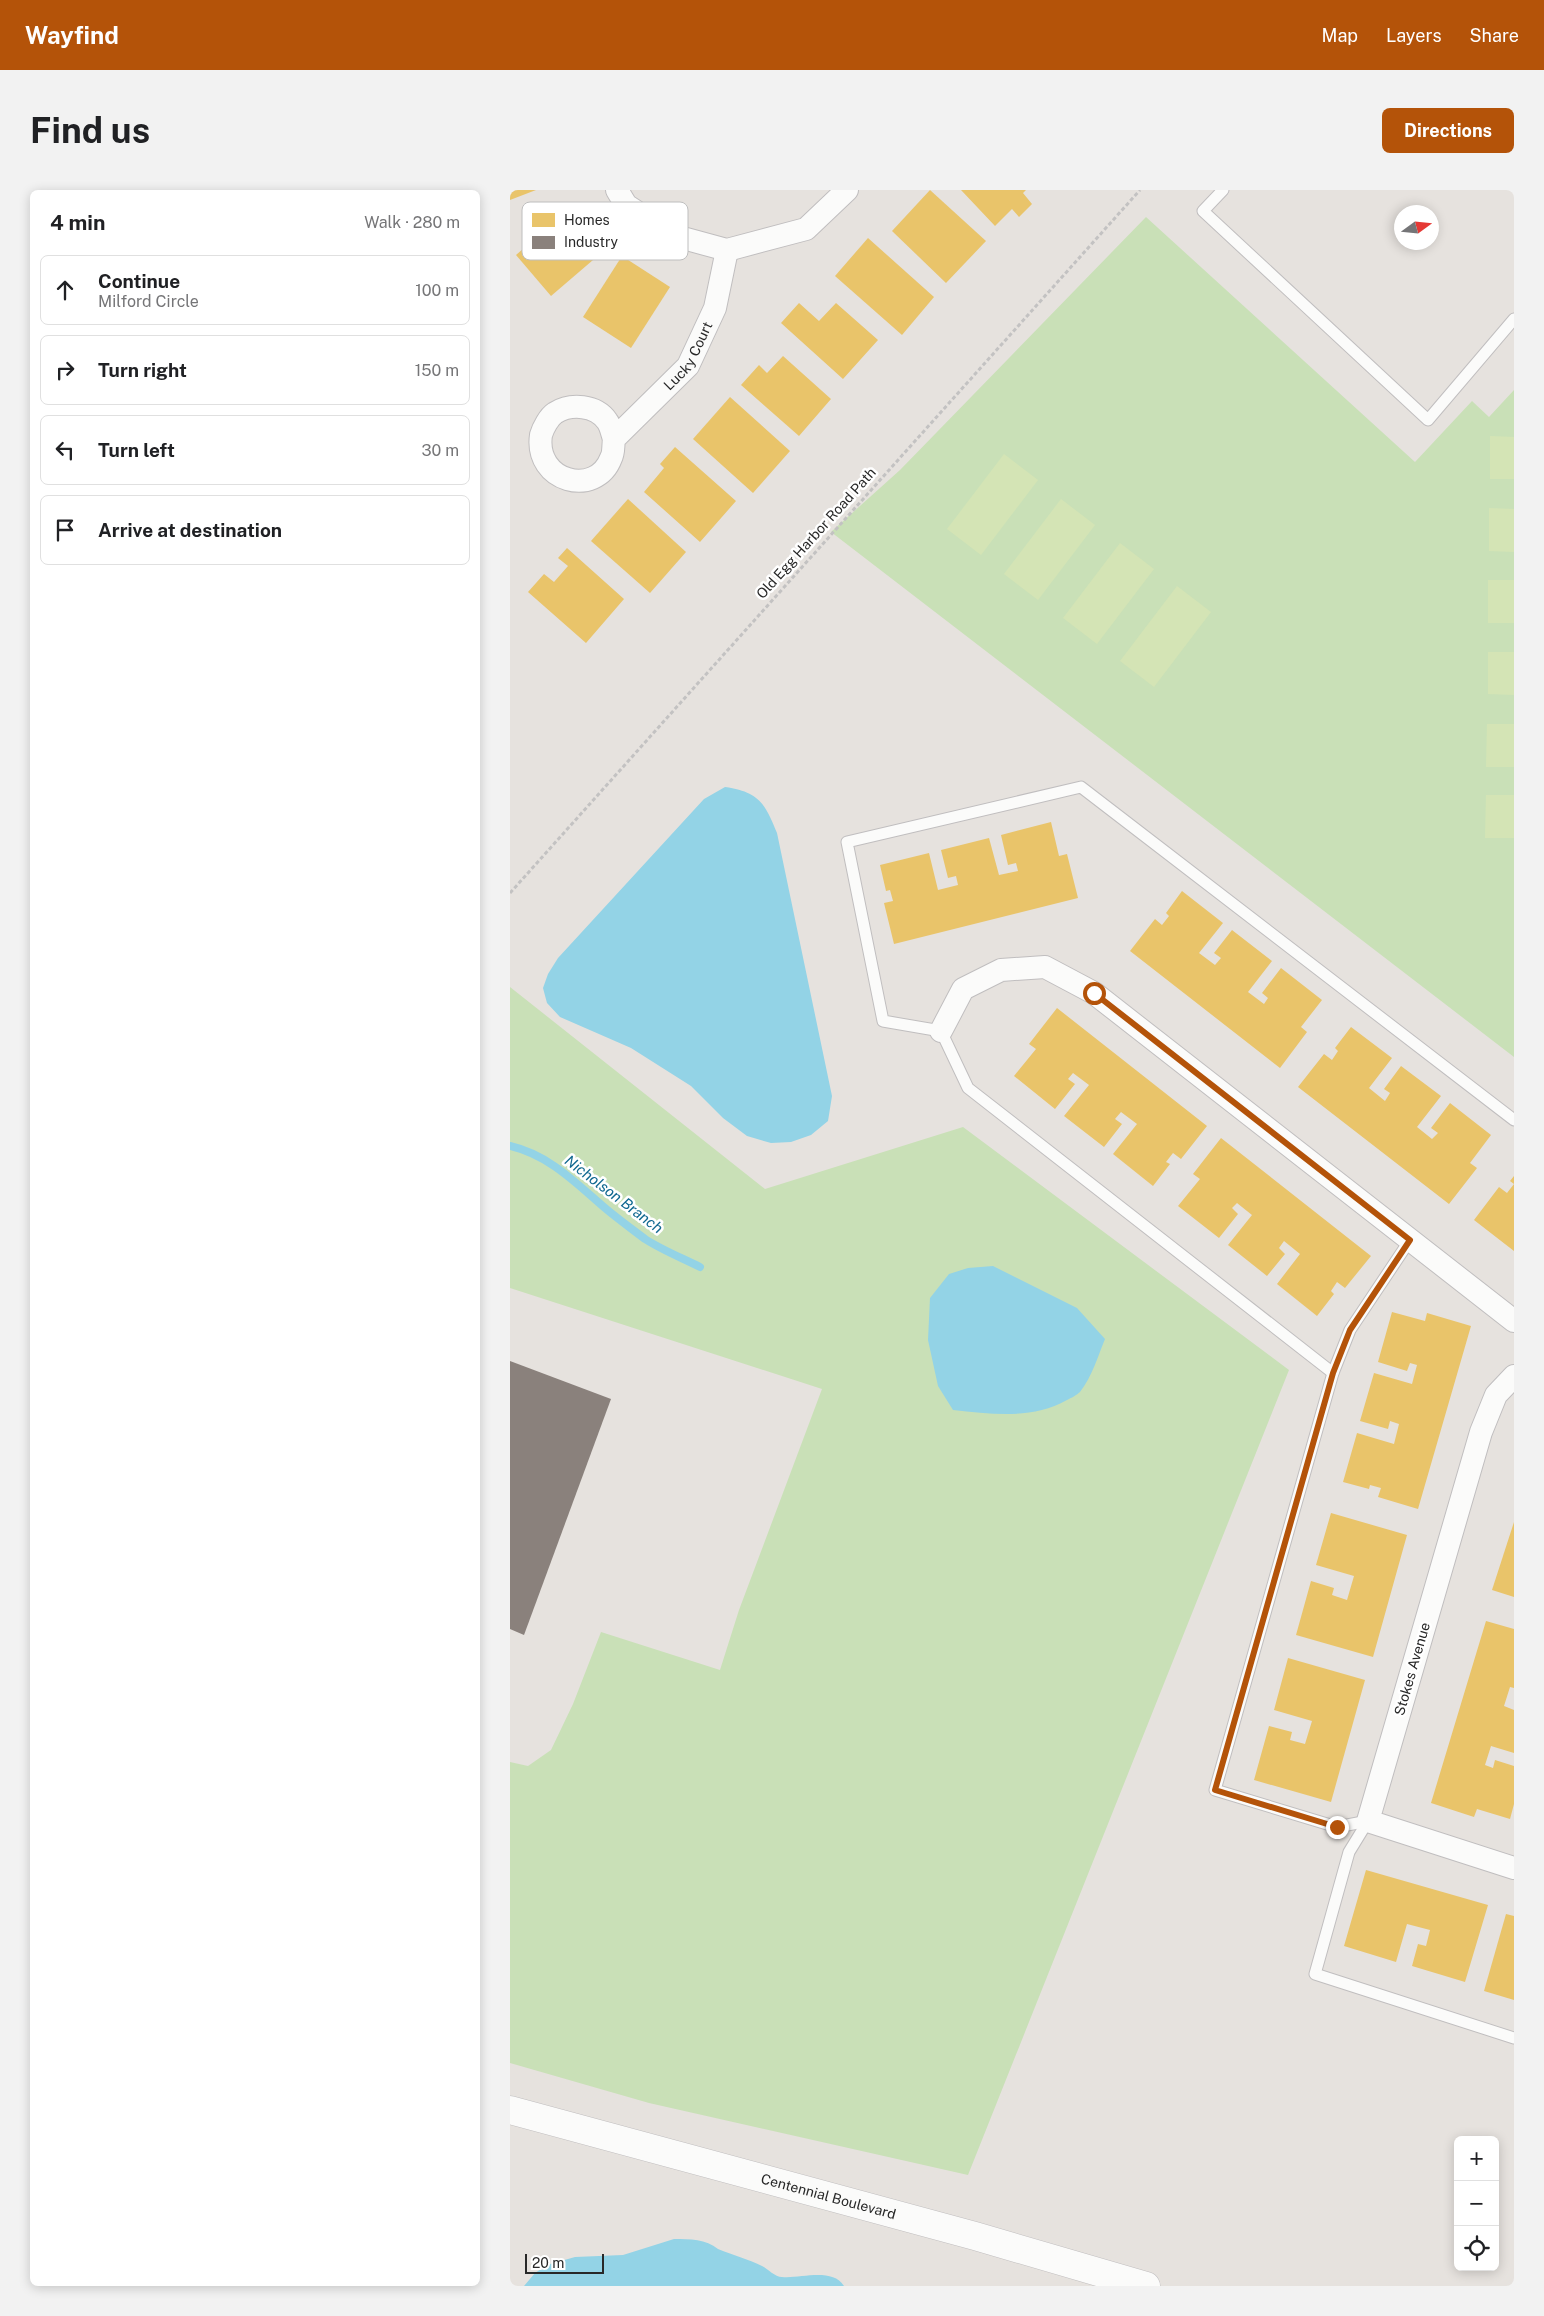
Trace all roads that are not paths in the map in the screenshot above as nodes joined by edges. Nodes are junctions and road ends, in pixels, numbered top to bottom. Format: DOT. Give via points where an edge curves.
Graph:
graph roads {
  1 [pos="617,190"];
  2 [pos="847,190"];
  3 [pos="1223,190"];
  4 [pos="624,202"];
  5 [pos="688,239"];
  6 [pos="727,250"];
  7 [pos="1514,319"];
  8 [pos="614,439"];
  9 [pos="941,1031"];
  10 [pos="1514,1120"];
  11 [pos="1410,1240"];
  12 [pos="1514,1322"];
  13 [pos="1333,1373"];
  14 [pos="1514,1376"];
  15 [pos="1368,1821"];
  16 [pos="1514,1868"];
  17 [pos="1514,2038"];
  18 [pos="510,2110"];
  19 [pos="1146,2286"];
  1 -- 4 [label="street"];
  2 -- 6 [label="street" via="806,229"];
  3 -- 7 [label="lane" via="1203,211 1428,420"];
  5 -- 6 [label="street"];
  6 -- 8 [label="street, Lucky Court" via="714,308 688,366"];
  9 -- 10 [label="lane" via="883,1021 847,842 1081,787"];
  9 -- 11 [label="street" via="963,990 1001,970 1045,967 1094,993"];
  9 -- 13 [label="lane" via="968,1088"];
  11 -- 12 [label="street"];
  11 -- 13 [label="lane" via="1350,1330"];
  13 -- 15 [label="lane" via="1215,1790 1337,1827"];
  14 -- 15 [label="street, Stokes Avenue" via="1496,1395 1481,1432"];
  15 -- 16 [label="street"];
  15 -- 17 [label="lane" via="1349,1852 1315,1974"];
  18 -- 19 [label="main road, Centennial Boulevard" via="975,2236"];
}
